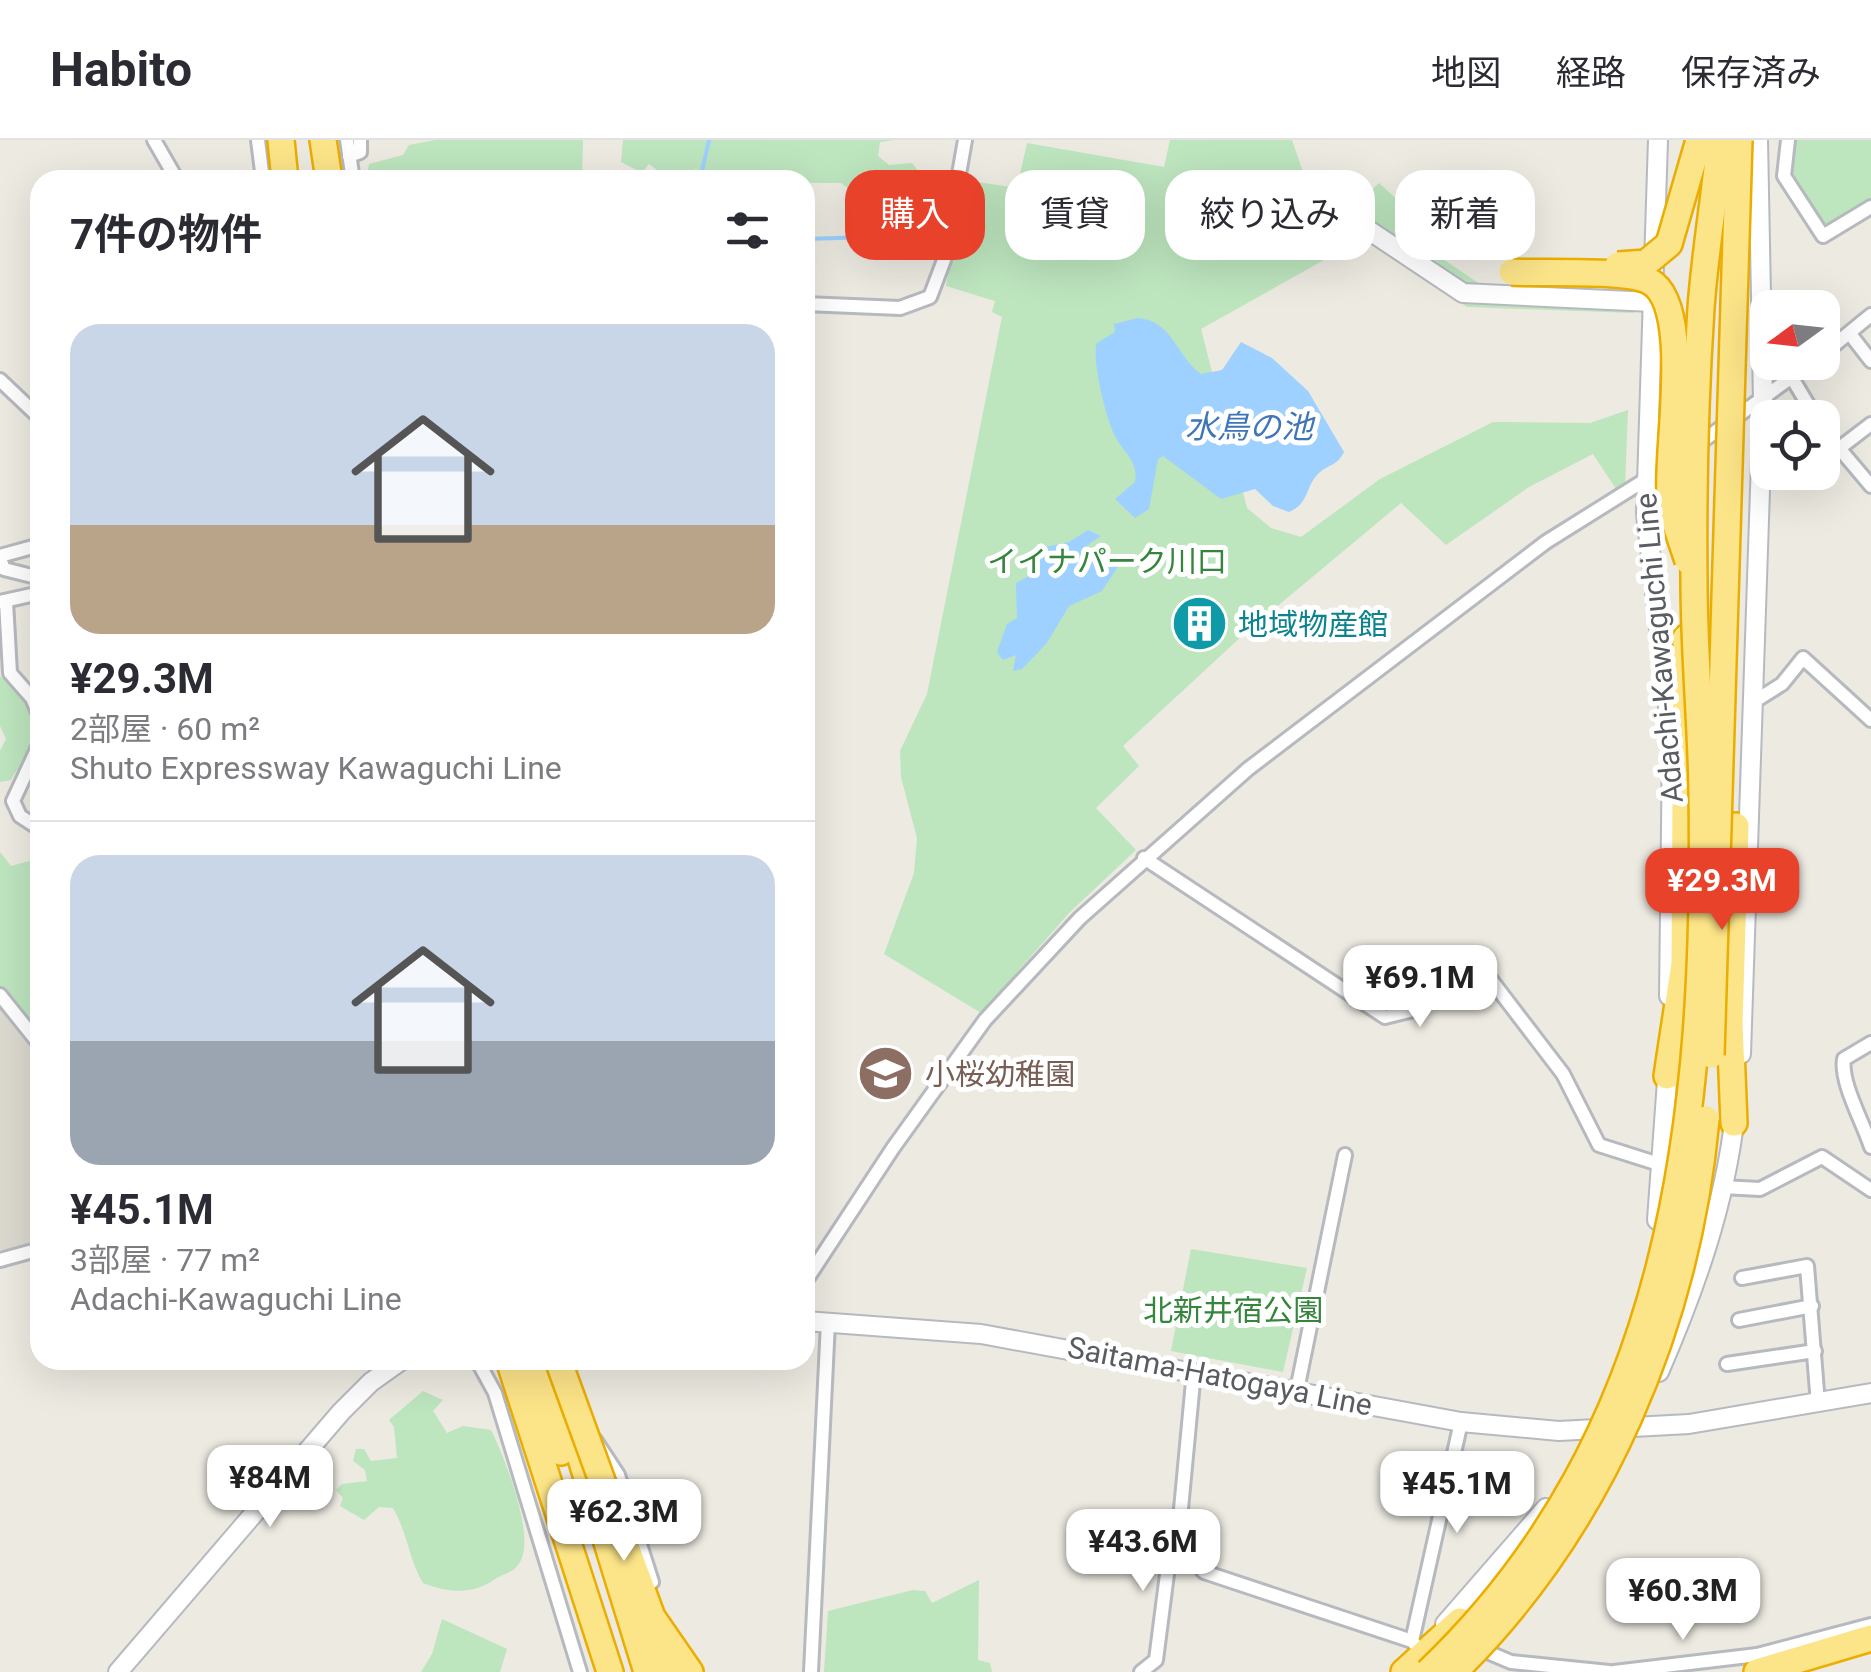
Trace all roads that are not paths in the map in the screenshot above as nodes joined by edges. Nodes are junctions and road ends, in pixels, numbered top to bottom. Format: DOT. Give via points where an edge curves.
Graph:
graph roads {
  1 [pos="154,140"];
  2 [pos="258,140"];
  3 [pos="272,140"];
  4 [pos="280,140"];
  5 [pos="290,140"];
  6 [pos="313,140"];
  7 [pos="324,140"];
  8 [pos="348,140"];
  9 [pos="360,140"];
  10 [pos="965,140"];
  11 [pos="1658,140"];
  12 [pos="1699,140"];
  13 [pos="1720,140"];
  14 [pos="1740,140"];
  15 [pos="1758,140"];
  16 [pos="1788,140"];
  17 [pos="340,148"];
  18 [pos="171,170"];
  19 [pos="262,170"];
  20 [pos="275,170"];
  21 [pos="284,170"];
  22 [pos="294,170"];
  23 [pos="317,170"];
  24 [pos="328,170"];
  25 [pos="1738,190"];
  26 [pos="1871,207"];
  27 [pos="1375,235"];
  28 [pos="1652,302"];
  29 [pos="815,304"];
  30 [pos="1871,315"];
  31 [pos="1850,334"];
  32 [pos="1840,342"];
  33 [pos="1871,361"];
  34 [pos="0,380"];
  35 [pos="1789,380"];
  36 [pos="1763,400"];
  37 [pos="1764,400"];
  38 [pos="30,408"];
  39 [pos="1750,410"];
  40 [pos="1871,424"];
  41 [pos="1840,448"];
  42 [pos="1840,453"];
  43 [pos="1646,480"];
  44 [pos="1871,486"];
  45 [pos="1761,490"];
  46 [pos="30,549"];
  47 [pos="0,558"];
  48 [pos="30,575"];
  49 [pos="1694,580"];
  50 [pos="30,595"];
  51 [pos="3,602"];
  52 [pos="30,696"];
  53 [pos="1755,701"];
  54 [pos="1871,720"];
  55 [pos="30,766"];
  56 [pos="30,822"];
  57 [pos="1144,858"];
  58 [pos="0,995"];
  59 [pos="30,1032"];
  60 [pos="1871,1044"];
  61 [pos="1668,1076"];
  62 [pos="1734,1123"];
  63 [pos="1871,1147"];
  64 [pos="1345,1155"];
  65 [pos="1662,1165"];
  66 [pos="1722,1187"];
  67 [pos="1871,1190"];
  68 [pos="30,1252"];
  69 [pos="0,1260"];
  70 [pos="815,1267"];
  71 [pos="1742,1278"];
  72 [pos="1812,1306"];
  73 [pos="1738,1320"];
  74 [pos="815,1321"];
  75 [pos="828,1322"];
  76 [pos="1815,1351"];
  77 [pos="1727,1364"];
  78 [pos="389,1370"];
  79 [pos="482,1370"];
  80 [pos="509,1370"];
  81 [pos="510,1370"];
  82 [pos="527,1370"];
  83 [pos="538,1370"];
  84 [pos="561,1370"];
  85 [pos="561,1370"];
  86 [pos="562,1370"];
  87 [pos="1194,1370"];
  88 [pos="1297,1390"];
  89 [pos="1871,1393"];
  90 [pos="1818,1404"];
  91 [pos="1461,1422"];
  92 [pos="581,1428"];
  93 [pos="1636,1429"];
  94 [pos="1590,1432"];
  95 [pos="1572,1485"];
  96 [pos="603,1499"];
  97 [pos="1178,1542"];
  98 [pos="652,1617"];
  99 [pos="1871,1625"];
  100 [pos="1871,1638"];
  101 [pos="1484,1650"];
  102 [pos="1420,1654"];
  103 [pos="1871,1655"];
  104 [pos="1759,1666"];
  105 [pos="1458,1671"];
  106 [pos="118,1672"];
  107 [pos="580,1672"];
  108 [pos="592,1672"];
  109 [pos="610,1672"];
  110 [pos="619,1672"];
  111 [pos="630,1672"];
  112 [pos="648,1672"];
  113 [pos="658,1672"];
  114 [pos="668,1672"];
  115 [pos="679,1672"];
  116 [pos="690,1672"];
  117 [pos="698,1672"];
  118 [pos="811,1672"];
  119 [pos="1141,1672"];
  120 [pos="1394,1672"];
  121 [pos="1404,1672"];
  122 [pos="1611,1672"];
  123 [pos="1814,1672"];
  1 -- 18 [label="street"];
  2 -- 19 [label="street"];
  3 -- 20 [label="highway"];
  4 -- 21 [label="highway"];
  5 -- 22 [label="highway"];
  6 -- 23 [label="highway"];
  7 -- 24 [label="highway"];
  8 -- 17 [label="street"];
  9 -- 17 [label="street" via="360,152"];
  10 -- 29 [label="street" via="944,260 930,296 900,308"];
  11 -- 28 [label="main road, Adachi-Kawaguchi Line"];
  12 -- 49 [label="highway, bridge" via="1673,235 1656,259 1636,265 1512,266 1636,277 1664,296 1673,327 1669,492"];
  13 -- 49 [label="highway, bridge" via="1701,308"];
  14 -- 25 [label="highway, bridge"];
  15 -- 36 [label="main road"];
  16 -- 26 [label="street" via="1784,176 1823,236"];
  25 -- 62 [label="highway, bridge" via="1744,396 1730,1024"];
  25 -- 105 [label="highway, bridge" via="1716,972 1702,1167 1690,1231 1656,1351 1617,1445 1542,1568"];
  27 -- 28 [label="main road" via="1463,293"];
  28 -- 43 [label="main road, Adachi-Kawaguchi Line"];
  30 -- 31 [label="street"];
  31 -- 32 [label="street"];
  31 -- 33 [label="street"];
  34 -- 38 [label="street"];
  35 -- 37 [label="street"];
  39 -- 43 [label="street"];
  40 -- 41 [label="street"];
  42 -- 44 [label="street"];
  43 -- 57 [label="street" via="1530,554 1248,769"];
  43 -- 61 [label="main road, Adachi-Kawaguchi Line" via="1648,564 1672,741"];
  45 -- 53 [label="main road"];
  46 -- 47 [label="street"];
  47 -- 48 [label="street" via="4,568"];
  49 -- 61 [label="highway, bridge" via="1684,654 1684,964"];
  49 -- 95 [label="highway, bridge" via="1702,794 1687,1140 1644,1328"];
  50 -- 51 [label="street"];
  51 -- 52 [label="street" via="10,673"];
  53 -- 54 [label="street" via="1782,684 1803,658"];
  53 -- 62 [label="main road"];
  55 -- 56 [label="street" via="14,801"];
  57 -- 65 [label="street" via="1385,1017 1414,1010 1485,972 1564,1074 1599,1145"];
  57 -- 70 [label="street" via="985,1020"];
  58 -- 59 [label="street"];
  60 -- 63 [label="street" via="1844,1058 1842,1077"];
  61 -- 65 [label="main road, Adachi-Kawaguchi Line"];
  62 -- 66 [label="main road"];
  64 -- 88 [label="street"];
  65 -- 94 [label="main road, Adachi-Kawaguchi Line" via="1635,1323"];
  66 -- 67 [label="street" via="1760,1189 1822,1158"];
  66 -- 93 [label="main road" via="1687,1309"];
  68 -- 69 [label="street"];
  71 -- 72 [label="street" via="1807,1266"];
  72 -- 73 [label="street"];
  72 -- 76 [label="street"];
  74 -- 75 [label="main road, Saitama-Hatogaya Line"];
  75 -- 87 [label="main road, Saitama-Hatogaya Line" via="981,1334"];
  75 -- 118 [label="street"];
  76 -- 77 [label="street"];
  76 -- 90 [label="street"];
  78 -- 106 [label="main road" via="341,1412"];
  79 -- 107 [label="street"];
  80 -- 108 [label="highway" via="528,1466"];
  81 -- 109 [label="highway"];
  82 -- 110 [label="highway"];
  83 -- 111 [label="highway"];
  84 -- 92 [label="highway"];
  85 -- 112 [label="highway, bridge"];
  86 -- 98 [label="highway, bridge"];
  87 -- 88 [label="main road, Saitama-Hatogaya Line"];
  87 -- 97 [label="street"];
  88 -- 91 [label="main road, Saitama-Hatogaya Line"];
  89 -- 90 [label="main road, Saitama-Hatogaya Line"];
  90 -- 93 [label="main road, Saitama-Hatogaya Line"];
  91 -- 94 [label="main road, Saitama-Hatogaya Line"];
  91 -- 102 [label="street"];
  92 -- 96 [label="highway"];
  92 -- 117 [label="street" via="609,1456 660,1605"];
  93 -- 94 [label="main road, Saitama-Hatogaya Line"];
  93 -- 101 [label="main road" via="1566,1548"];
  94 -- 102 [label="main road, Adachi-Kawaguchi Line" via="1555,1496"];
  95 -- 102 [label="highway, bridge" via="1511,1578"];
  95 -- 121 [label="highway, bridge" via="1486,1595"];
  96 -- 113 [label="highway"];
  96 -- 114 [label="highway"];
  97 -- 102 [label="street" via="1204,1572"];
  97 -- 119 [label="street" via="1156,1660"];
  98 -- 115 [label="highway"];
  98 -- 116 [label="highway"];
  99 -- 104 [label="street"];
  100 -- 104 [label="highway"];
  101 -- 105 [label="main road"];
  101 -- 122 [label="street" via="1511,1662"];
  102 -- 120 [label="main road, Adachi-Kawaguchi Line"];
  103 -- 123 [label="highway"];
  104 -- 122 [label="street"];
}
